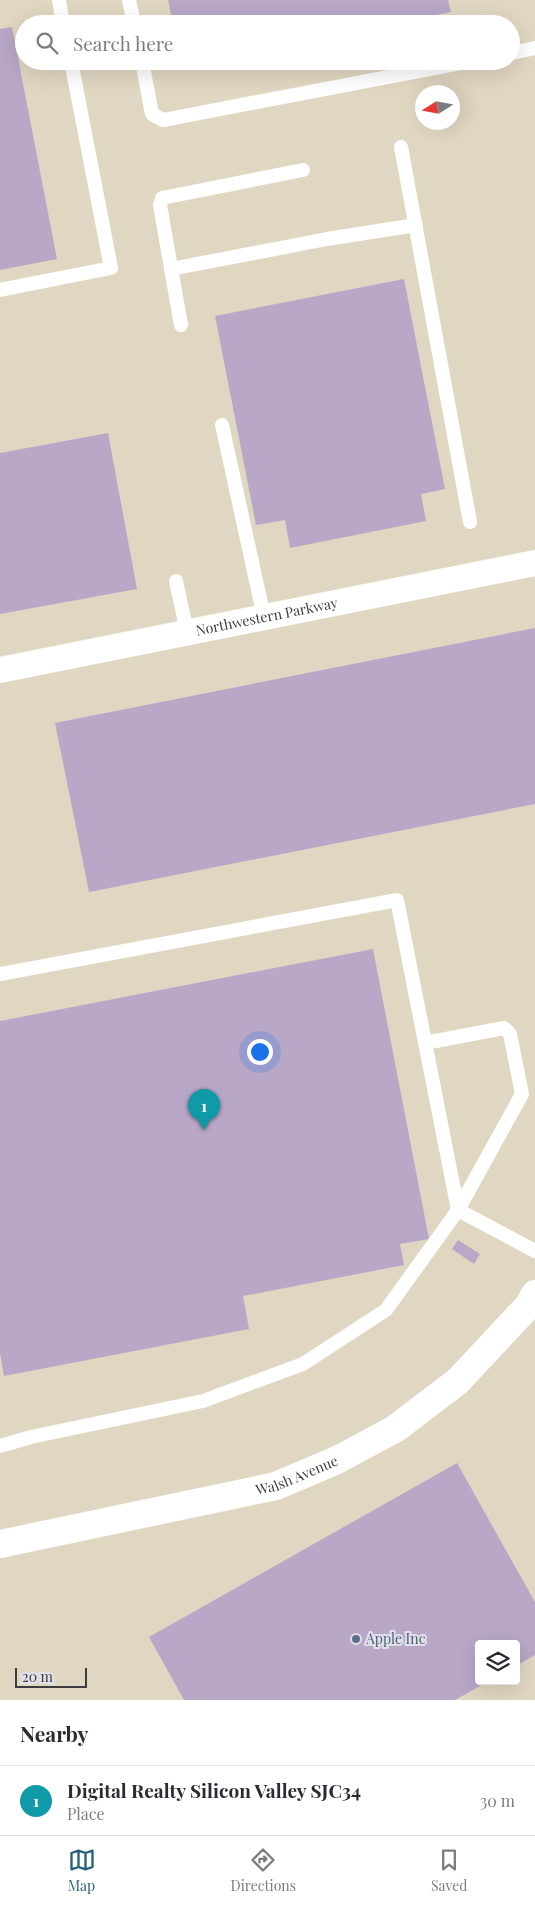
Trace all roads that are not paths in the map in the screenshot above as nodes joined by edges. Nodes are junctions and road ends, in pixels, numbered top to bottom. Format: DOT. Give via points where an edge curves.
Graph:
graph roads {
  1 [pos="59,0"];
  2 [pos="128,0"];
  3 [pos="62,15"];
  4 [pos="132,15"];
  5 [pos="535,48"];
  6 [pos="520,51"];
  7 [pos="73,70"];
  8 [pos="144,70"];
  9 [pos="424,70"];
  10 [pos="401,147"];
  11 [pos="303,170"];
  12 [pos="416,225"];
  13 [pos="171,269"];
  14 [pos="0,290"];
  15 [pos="181,325"];
  16 [pos="222,426"];
  17 [pos="470,522"];
  18 [pos="535,563"];
  19 [pos="176,581"];
  20 [pos="264,617"];
  21 [pos="187,632"];
  22 [pos="0,670"];
  23 [pos="0,974"];
  24 [pos="424,1043"];
  25 [pos="458,1210"];
  26 [pos="535,1251"];
  27 [pos="535,1294"];
  28 [pos="0,1446"];
  29 [pos="0,1544"];
  1 -- 3 [label="lane"];
  2 -- 4 [label="lane"];
  5 -- 6 [label="lane"];
  7 -- 14 [label="lane" via="112,268"];
  8 -- 9 [label="lane" via="152,114 163,120"];
  10 -- 12 [label="lane"];
  11 -- 13 [label="lane" via="162,198 160,205"];
  12 -- 13 [label="lane"];
  12 -- 17 [label="lane"];
  13 -- 15 [label="lane"];
  16 -- 20 [label="lane"];
  18 -- 20 [label="street, Northwestern Parkway"];
  19 -- 21 [label="lane"];
  20 -- 21 [label="street, Northwestern Parkway"];
  21 -- 22 [label="street, Northwestern Parkway"];
  23 -- 24 [label="lane" via="397,900"];
  24 -- 25 [label="lane"];
  24 -- 25 [label="lane" via="504,1028 512,1042 522,1094"];
  25 -- 26 [label="lane"];
  25 -- 28 [label="lane" via="386,1310 303,1364 203,1401"];
  27 -- 29 [label="main road, Walsh Avenue" via="529,1306 458,1381 395,1429 337,1460 276,1486"];
}
